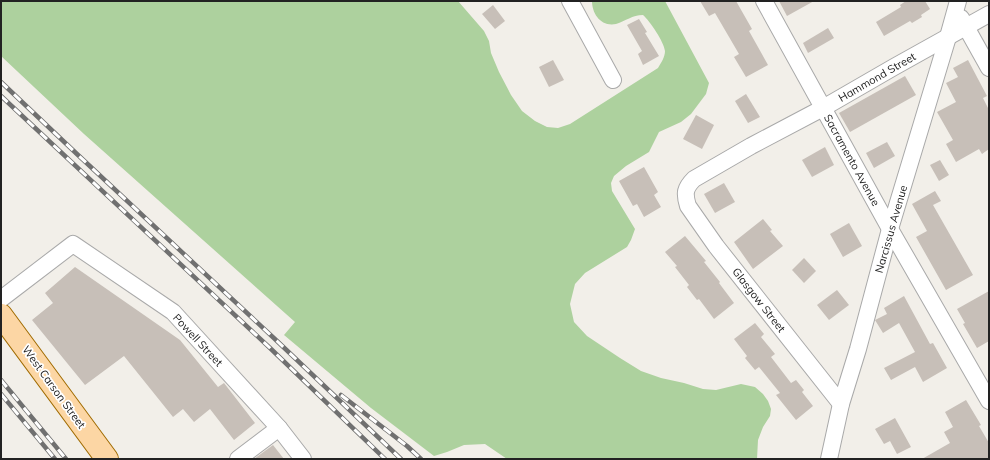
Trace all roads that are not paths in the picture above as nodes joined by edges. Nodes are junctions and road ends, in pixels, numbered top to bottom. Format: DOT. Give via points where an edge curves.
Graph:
graph roads {
  1 [pos="570,1"];
  2 [pos="764,1"];
  3 [pos="955,3"];
  4 [pos="989,14"];
  5 [pos="966,28"];
  6 [pos="948,37"];
  7 [pos="989,68"];
  8 [pos="613,80"];
  9 [pos="823,108"];
  10 [pos="686,191"];
  11 [pos="890,229"];
  12 [pos="1,299"];
  13 [pos="1,315"];
  14 [pos="989,401"];
  15 [pos="841,404"];
  16 [pos="279,428"];
  17 [pos="107,459"];
  18 [pos="238,459"];
  19 [pos="303,459"];
  20 [pos="829,459"];
  1 -- 8 [label="street"];
  2 -- 9 [label="street, Sacramento Avenue"];
  3 -- 5 [label="street"];
  3 -- 6 [label="street, Narcissus Avenue"];
  4 -- 5 [label="street, Hammond Street"];
  5 -- 6 [label="street, Hammond Street"];
  5 -- 7 [label="street"];
  6 -- 9 [label="street, Hammond Street"];
  6 -- 11 [label="street, Narcissus Avenue"];
  9 -- 10 [label="street, Hammond Street" via="694,178"];
  9 -- 11 [label="street, Sacramento Avenue"];
  10 -- 15 [label="street, Glasgow Street" via="688,206 716,246"];
  11 -- 14 [label="street, Sacramento Avenue"];
  11 -- 15 [label="street, Narcissus Avenue"];
  12 -- 16 [label="street, Powell Street" via="73,244 173,312"];
  13 -- 17 [label="main road, West Carson Street"];
  15 -- 20 [label="street, Narcissus Avenue"];
  16 -- 18 [label="street"];
  16 -- 19 [label="street, Powell Street"];
}
